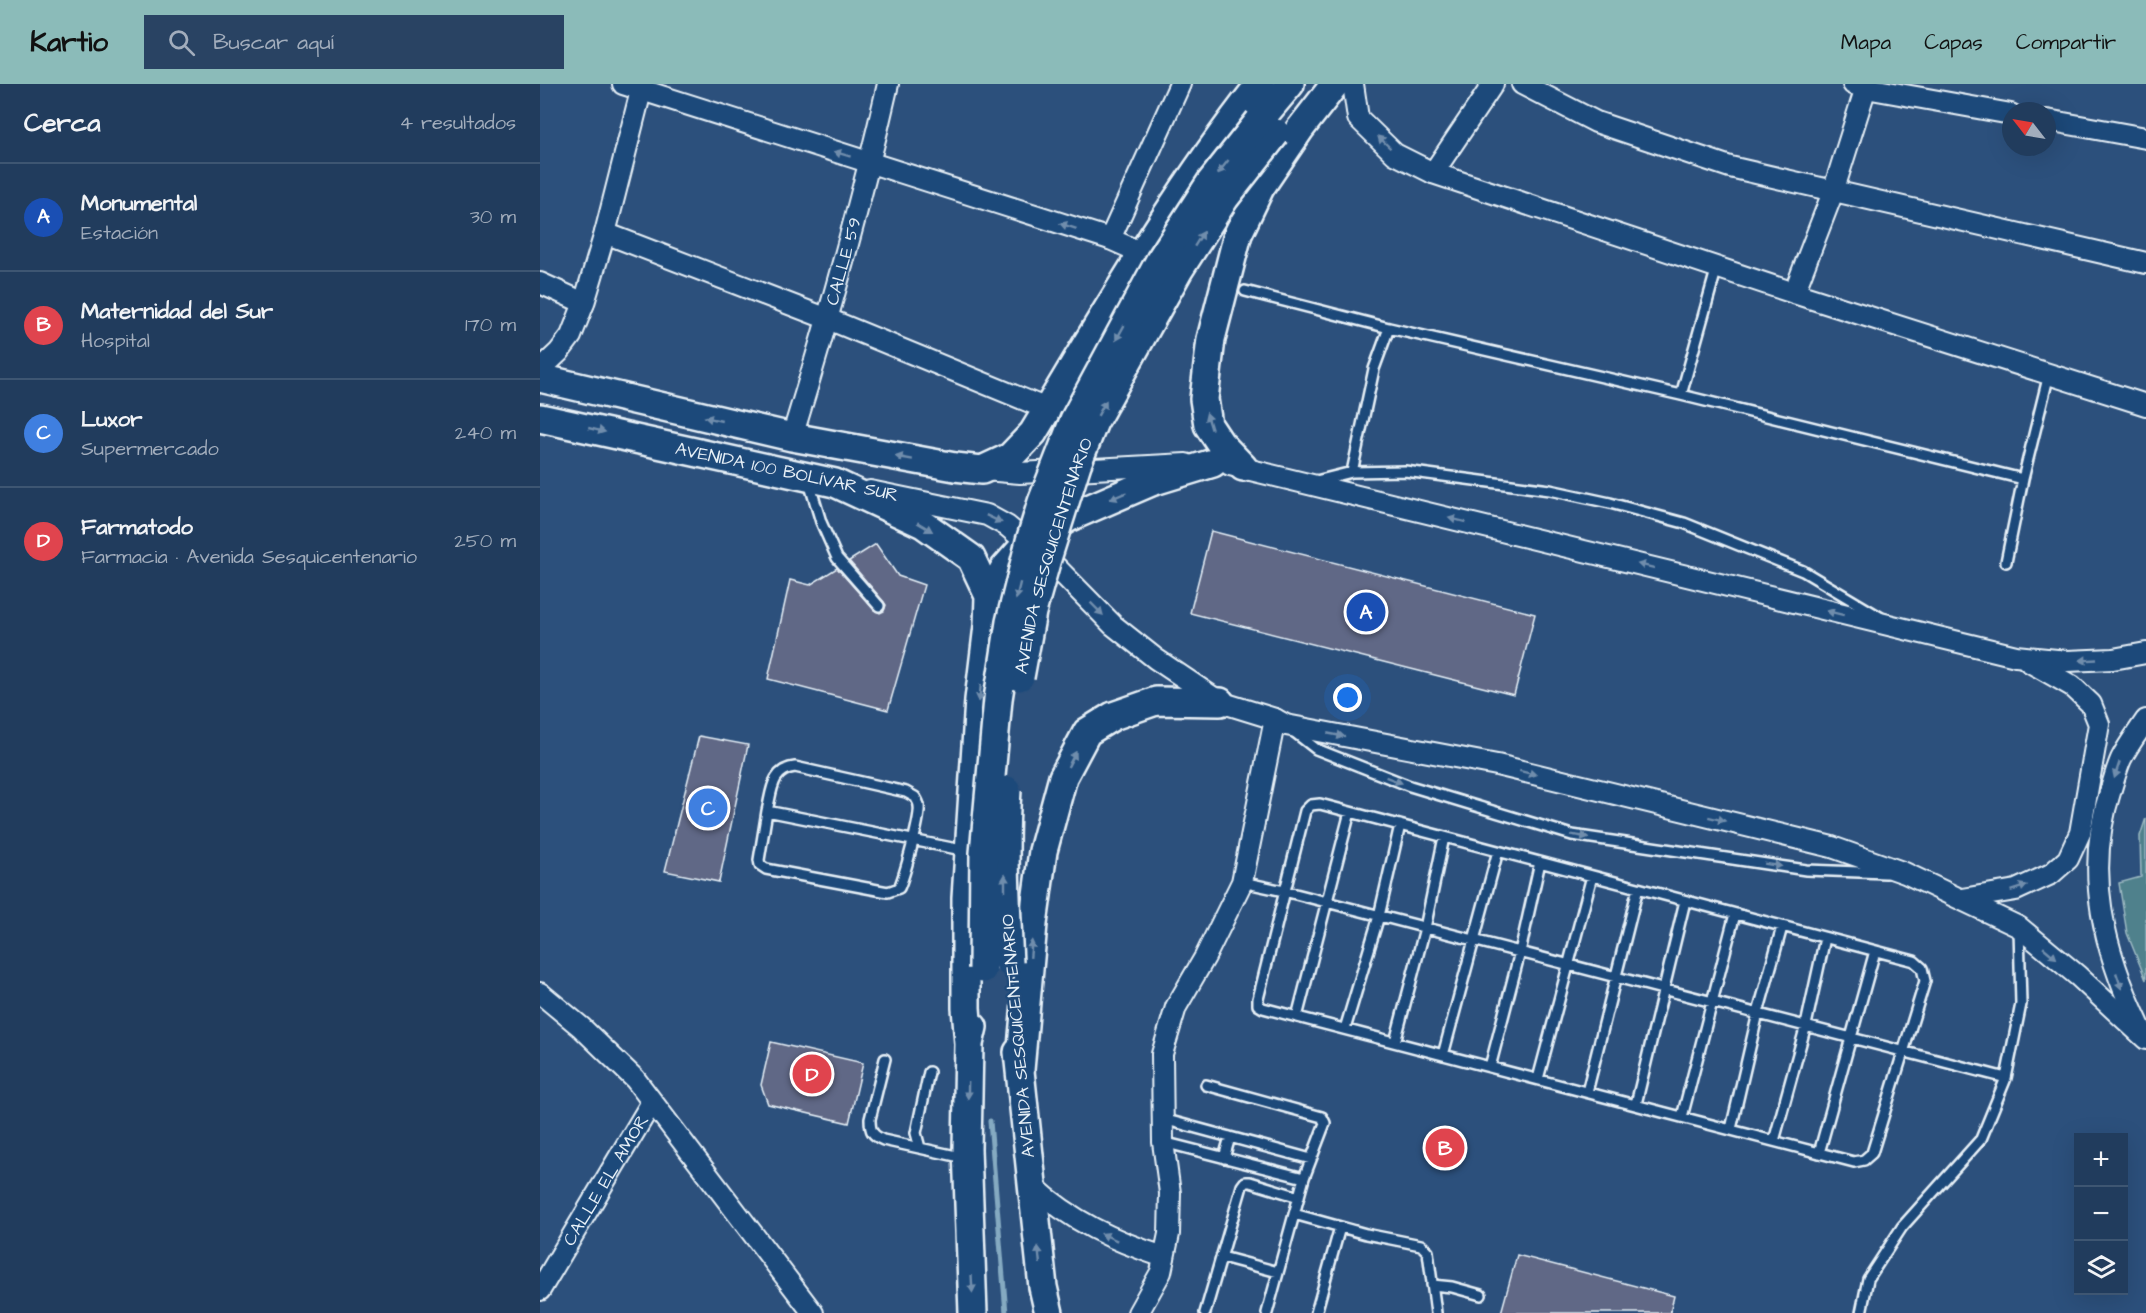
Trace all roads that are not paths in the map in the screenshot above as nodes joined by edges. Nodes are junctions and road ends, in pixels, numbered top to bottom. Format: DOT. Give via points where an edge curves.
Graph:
graph roads {
  1 [pos="888,84"];
  2 [pos="1180,84"];
  3 [pos="1260,84"];
  4 [pos="1290,84"];
  5 [pos="1320,84"];
  6 [pos="1335,84"];
  7 [pos="1353,84"];
  8 [pos="1493,84"];
  9 [pos="1522,84"];
  10 [pos="1862,85"];
  11 [pos="632,87"];
  12 [pos="2002,112"];
  13 [pos="2056,122"];
  14 [pos="1268,127"];
  15 [pos="2146,138"];
  16 [pos="870,163"];
  17 [pos="1433,173"];
  18 [pos="1833,192"];
  19 [pos="604,233"];
  20 [pos="1110,239"];
  21 [pos="1142,253"];
  22 [pos="2146,264"];
  23 [pos="1717,267"];
  24 [pos="540,283"];
  25 [pos="1245,291"];
  26 [pos="1794,293"];
  27 [pos="584,303"];
  28 [pos="828,319"];
  29 [pos="1389,328"];
  30 [pos="540,370"];
  31 [pos="2049,374"];
  32 [pos="540,378"];
  33 [pos="1681,395"];
  34 [pos="2146,405"];
  35 [pos="1047,409"];
  36 [pos="540,418"];
  37 [pos="792,437"];
  38 [pos="1213,463"];
  39 [pos="1243,467"];
  40 [pos="982,470"];
  41 [pos="1352,472"];
  42 [pos="808,477"];
  43 [pos="2023,479"];
  44 [pos="835,483"];
  45 [pos="1307,483"];
  46 [pos="1028,542"];
  47 [pos="2006,562"];
  48 [pos="989,596"];
  49 [pos="879,606"];
  50 [pos="1898,628"];
  51 [pos="2146,653"];
  52 [pos="2016,656"];
  53 [pos="1220,702"];
  54 [pos="2146,720"];
  55 [pos="1280,722"];
  56 [pos="767,811"];
  57 [pos="1350,812"];
  58 [pos="1400,825"];
  59 [pos="1444,837"];
  60 [pos="912,840"];
  61 [pos="969,851"];
  62 [pos="1498,851"];
  63 [pos="1540,862"];
  64 [pos="1905,873"];
  65 [pos="1592,876"];
  66 [pos="1242,882"];
  67 [pos="1638,888"];
  68 [pos="1284,891"];
  69 [pos="1962,900"];
  70 [pos="1685,901"];
  71 [pos="1328,903"];
  72 [pos="1735,914"];
  73 [pos="1379,916"];
  74 [pos="1782,927"];
  75 [pos="2019,927"];
  76 [pos="1425,928"];
  77 [pos="1825,938"];
  78 [pos="1474,940"];
  79 [pos="1875,951"];
  80 [pos="1520,952"];
  81 [pos="1570,965"];
  82 [pos="1617,977"];
  83 [pos="1665,989"];
  84 [pos="540,993"];
  85 [pos="1711,1001"];
  86 [pos="1758,1013"];
  87 [pos="1297,1017"];
  88 [pos="1806,1025"];
  89 [pos="1345,1029"];
  90 [pos="1851,1037"];
  91 [pos="2146,1040"];
  92 [pos="1395,1042"];
  93 [pos="969,1044"];
  94 [pos="1904,1050"];
  95 [pos="1443,1055"];
  96 [pos="885,1059"];
  97 [pos="1490,1067"];
  98 [pos="1020,1070"];
  99 [pos="929,1072"];
  100 [pos="2006,1078"];
  101 [pos="1538,1079"];
  102 [pos="1206,1085"];
  103 [pos="1587,1092"];
  104 [pos="652,1102"];
  105 [pos="1636,1104"];
  106 [pos="1682,1117"];
  107 [pos="1163,1119"];
  108 [pos="1731,1129"];
  109 [pos="1230,1137"];
  110 [pos="1774,1141"];
  111 [pos="1163,1142"];
  112 [pos="920,1148"];
  113 [pos="1819,1153"];
  114 [pos="968,1158"];
  115 [pos="1224,1158"];
  116 [pos="1311,1159"];
  117 [pos="1304,1178"];
  118 [pos="1032,1185"];
  119 [pos="1299,1197"];
  120 [pos="1294,1214"];
  121 [pos="1340,1227"];
  122 [pos="1164,1257"];
  123 [pos="1222,1257"];
  124 [pos="1278,1272"];
  125 [pos="542,1282"];
  126 [pos="1432,1285"];
  127 [pos="1481,1295"];
  128 [pos="813,1313"];
  129 [pos="974,1313"];
  130 [pos="1049,1313"];
  131 [pos="1138,1313"];
  132 [pos="1204,1313"];
  133 [pos="1268,1313"];
  134 [pos="1316,1313"];
  135 [pos="1436,1313"];
  136 [pos="1861,1313"];
  1 -- 16 [label="street, CALLE 59"];
  2 -- 20 [label="street"];
  3 -- 21 [label="main road"];
  4 -- 14 [label="main road, AVENIDA SESQUICENTENARIO"];
  5 -- 14 [label="main road, AVENIDA SESQUICENTENARIO"];
  39 -- 6 [label="main road, one-way" via="1208,425 1204,399 1211,339 1238,234 1260,188"];
  17 -- 7 [label="street, one-way" via="1395,154 1358,117"];
  8 -- 17 [label="street"];
  9 -- 18 [label="street" via="1596,122 1730,167"];
  10 -- 12 [label="street"];
  10 -- 18 [label="street"];
  16 -- 11 [label="street, one-way"];
  11 -- 19 [label="street"];
  13 -- 15 [label="street"];
  14 -- 93 [label="main road, AVENIDA SESQUICENTENARIO, one-way, bridge" via="1210,183 1160,260 1074,420 1039,512 1010,622 998,699 984,853 983,969"];
  98 -- 14 [label="main road, AVENIDA SESQUICENTENARIO, one-way, bridge" via="1009,963 1005,825 1020,673 1032,612 1077,464 1094,422 1179,270"];
  20 -- 16 [label="street, one-way"];
  16 -- 28 [label="street, CALLE 59"];
  17 -- 23 [label="street"];
  18 -- 22 [label="street"];
  18 -- 26 [label="street"];
  19 -- 27 [label="street"];
  19 -- 28 [label="street"];
  20 -- 21 [label="street"];
  21 -- 35 [label="main road"];
  23 -- 26 [label="street"];
  23 -- 33 [label="lane"];
  24 -- 27 [label="street"];
  25 -- 29 [label="lane"];
  26 -- 31 [label="street"];
  27 -- 30 [label="street" via="571,336"];
  28 -- 35 [label="street"];
  28 -- 37 [label="street, CALLE 59"];
  29 -- 33 [label="lane"];
  29 -- 41 [label="lane" via="1374,369"];
  31 -- 34 [label="street"];
  31 -- 43 [label="lane"];
  37 -- 32 [label="main road, AVENIDA 100 BOLÍVAR SUR, one-way"];
  33 -- 43 [label="lane"];
  35 -- 40 [label="main road" via="1033,433 1010,457"];
  36 -- 42 [label="main road, AVENIDA 100 BOLÍVAR SUR, one-way"];
  40 -- 37 [label="main road, AVENIDA 100 BOLÍVAR SUR, one-way"];
  38 -- 39 [label="street"];
  38 -- 40 [label="street" via="1020,473"];
  38 -- 46 [label="main road, one-way" via="1122,494 1070,517"];
  39 -- 45 [label="street"];
  41 -- 45 [label="lane"];
  41 -- 50 [label="lane" via="1405,471 1550,490 1684,523 1803,571"];
  42 -- 44 [label="main road, AVENIDA 100 BOLÍVAR SUR"];
  42 -- 49 [label="lane" via="837,558"];
  43 -- 47 [label="lane"];
  44 -- 46 [label="street, AVENIDA 100 BOLÍVAR SUR, one-way" via="987,515"];
  44 -- 48 [label="main road, one-way" via="923,524 971,558"];
  50 -- 45 [label="street, one-way"];
  46 -- 48 [label="main road" via="1004,569"];
  46 -- 53 [label="street, AVENIDA 100 BOLÍVAR SUR, one-way" via="1113,625"];
  48 -- 61 [label="main road, one-way"];
  50 -- 52 [label="street"];
  51 -- 52 [label="street, one-way" via="2067,661"];
  69 -- 52 [label="street, one-way" via="2016,890 2052,874 2068,859 2080,833 2099,724 2091,704 2072,686"];
  53 -- 55 [label="street, AVENIDA 100 BOLÍVAR SUR"];
  98 -- 53 [label="main road, one-way" via="1043,851 1063,777 1087,732 1113,716 1156,701"];
  54 -- 91 [label="street, one-way" via="2121,759 2098,842 2098,897 2109,948 2122,989"];
  55 -- 64 [label="street, AVENIDA 100 BOLÍVAR SUR, one-way" via="1497,765 1832,847"];
  55 -- 64 [label="lane, one-way" via="1316,749 1410,786 1572,835 1806,870"];
  55 -- 66 [label="street"];
  56 -- 60 [label="lane"];
  56 -- 60 [label="lane" via="777,775 783,768 795,767 915,797 920,807"];
  56 -- 60 [label="lane" via="759,860 766,869 888,892 899,888 904,878"];
  57 -- 58 [label="lane"];
  57 -- 68 [label="lane" via="1320,804 1305,811"];
  57 -- 71 [label="lane"];
  58 -- 59 [label="lane"];
  58 -- 73 [label="lane"];
  59 -- 62 [label="lane"];
  59 -- 76 [label="lane"];
  60 -- 61 [label="lane"];
  61 -- 93 [label="main road"];
  62 -- 63 [label="lane"];
  62 -- 78 [label="lane"];
  63 -- 65 [label="lane"];
  63 -- 80 [label="lane"];
  64 -- 69 [label="street, AVENIDA 100 BOLÍVAR SUR"];
  65 -- 67 [label="lane"];
  65 -- 81 [label="lane"];
  66 -- 68 [label="lane"];
  66 -- 107 [label="street" via="1206,957 1176,1007 1162,1054"];
  67 -- 70 [label="lane"];
  67 -- 82 [label="lane"];
  68 -- 71 [label="lane"];
  68 -- 87 [label="lane" via="1258,1005"];
  69 -- 75 [label="street, AVENIDA 100 BOLÍVAR SUR"];
  70 -- 72 [label="lane"];
  70 -- 83 [label="lane"];
  71 -- 73 [label="lane"];
  71 -- 87 [label="lane"];
  72 -- 74 [label="lane"];
  72 -- 85 [label="lane"];
  73 -- 76 [label="lane"];
  73 -- 89 [label="lane"];
  74 -- 77 [label="lane"];
  74 -- 86 [label="lane"];
  75 -- 91 [label="street, AVENIDA 100 BOLÍVAR SUR, one-way"];
  75 -- 100 [label="lane" via="2021,1005"];
  76 -- 78 [label="lane"];
  76 -- 92 [label="lane"];
  77 -- 79 [label="lane"];
  77 -- 88 [label="lane"];
  78 -- 80 [label="lane"];
  78 -- 95 [label="lane"];
  79 -- 90 [label="lane"];
  79 -- 94 [label="lane" via="1914,961 1922,968 1924,981"];
  80 -- 81 [label="lane"];
  80 -- 97 [label="lane"];
  81 -- 82 [label="lane"];
  81 -- 101 [label="lane"];
  82 -- 83 [label="lane"];
  82 -- 103 [label="lane"];
  83 -- 85 [label="lane"];
  83 -- 105 [label="lane"];
  84 -- 104 [label="street" via="627,1071"];
  85 -- 86 [label="lane"];
  85 -- 106 [label="lane"];
  86 -- 88 [label="lane"];
  86 -- 108 [label="lane"];
  87 -- 89 [label="lane"];
  88 -- 90 [label="lane"];
  88 -- 110 [label="lane"];
  89 -- 92 [label="lane"];
  90 -- 94 [label="lane"];
  90 -- 113 [label="lane"];
  92 -- 95 [label="lane"];
  93 -- 114 [label="main road, AVENIDA SESQUICENTENARIO, one-way"];
  94 -- 100 [label="lane"];
  94 -- 113 [label="lane" via="1872,1153 1854,1162"];
  95 -- 97 [label="lane"];
  96 -- 112 [label="lane" via="870,1129 873,1136 883,1140"];
  97 -- 101 [label="lane"];
  98 -- 118 [label="main road, AVENIDA SESQUICENTENARIO"];
  99 -- 112 [label="lane" via="916,1133"];
  100 -- 136 [label="lane" via="1981,1138 1902,1227 1868,1279"];
  101 -- 103 [label="lane"];
  102 -- 116 [label="lane" via="1322,1118 1325,1123"];
  103 -- 105 [label="lane"];
  104 -- 125 [label="street, CALLE EL AMOR"];
  104 -- 128 [label="street"];
  105 -- 106 [label="lane"];
  106 -- 108 [label="lane"];
  107 -- 109 [label="lane"];
  107 -- 111 [label="street"];
  108 -- 110 [label="lane"];
  109 -- 115 [label="lane"];
  109 -- 116 [label="lane"];
  110 -- 113 [label="lane"];
  111 -- 115 [label="lane"];
  111 -- 122 [label="street" via="1170,1192"];
  112 -- 114 [label="lane"];
  114 -- 129 [label="main road, AVENIDA SESQUICENTENARIO, one-way"];
  115 -- 117 [label="lane"];
  116 -- 117 [label="lane"];
  117 -- 119 [label="lane"];
  122 -- 118 [label="street, one-way" via="1095,1230 1059,1208"];
  130 -- 118 [label="main road, AVENIDA SESQUICENTENARIO, one-way"];
  119 -- 120 [label="lane"];
  119 -- 123 [label="lane" via="1245,1182"];
  120 -- 121 [label="lane"];
  120 -- 124 [label="lane"];
  121 -- 126 [label="lane" via="1421,1245 1428,1252"];
  121 -- 134 [label="lane"];
  122 -- 131 [label="street" via="1161,1272"];
  123 -- 124 [label="lane"];
  123 -- 132 [label="lane"];
  124 -- 133 [label="lane"];
  126 -- 127 [label="lane"];
  126 -- 135 [label="lane"];
}
